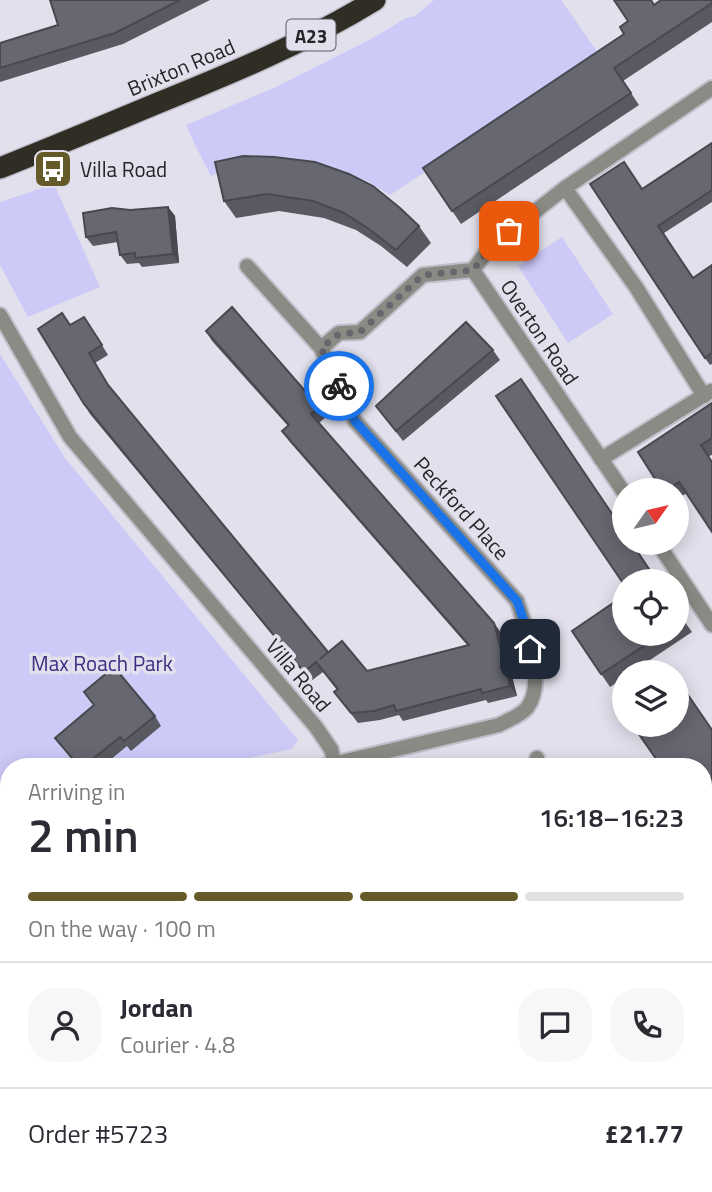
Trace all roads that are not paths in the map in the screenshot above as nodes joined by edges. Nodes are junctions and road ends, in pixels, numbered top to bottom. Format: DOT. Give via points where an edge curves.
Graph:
graph roads {
  1 [pos="375,0"];
  2 [pos="712,88"];
  3 [pos="0,168"];
  4 [pos="565,188"];
  5 [pos="247,266"];
  6 [pos="473,270"];
  7 [pos="0,315"];
  8 [pos="321,348"];
  9 [pos="708,393"];
  10 [pos="601,459"];
  11 [pos="614,478"];
  12 [pos="666,555"];
  13 [pos="712,625"];
  14 [pos="330,758"];
  15 [pos="359,758"];
  1 -- 3 [label="highway, Brixton Road / A23" via="257,61"];
  2 -- 4 [label="street, Overton Road"];
  4 -- 6 [label="street, Overton Road" via="491,246"];
  4 -- 9 [label="street"];
  5 -- 8 [label="street, Peckford Place"];
  6 -- 8 [label="street" via="423,275 360,332 339,334"];
  6 -- 10 [label="street, Overton Road"];
  7 -- 14 [label="street, Villa Road" via="70,437 316,727 331,749"];
  8 -- 15 [label="street, Peckford Place" via="355,421 517,601 536,673 535,691 527,708 499,725"];
  9 -- 10 [label="street"];
  10 -- 11 [label="street, Overton Road"];
  12 -- 13 [label="street"];
}
